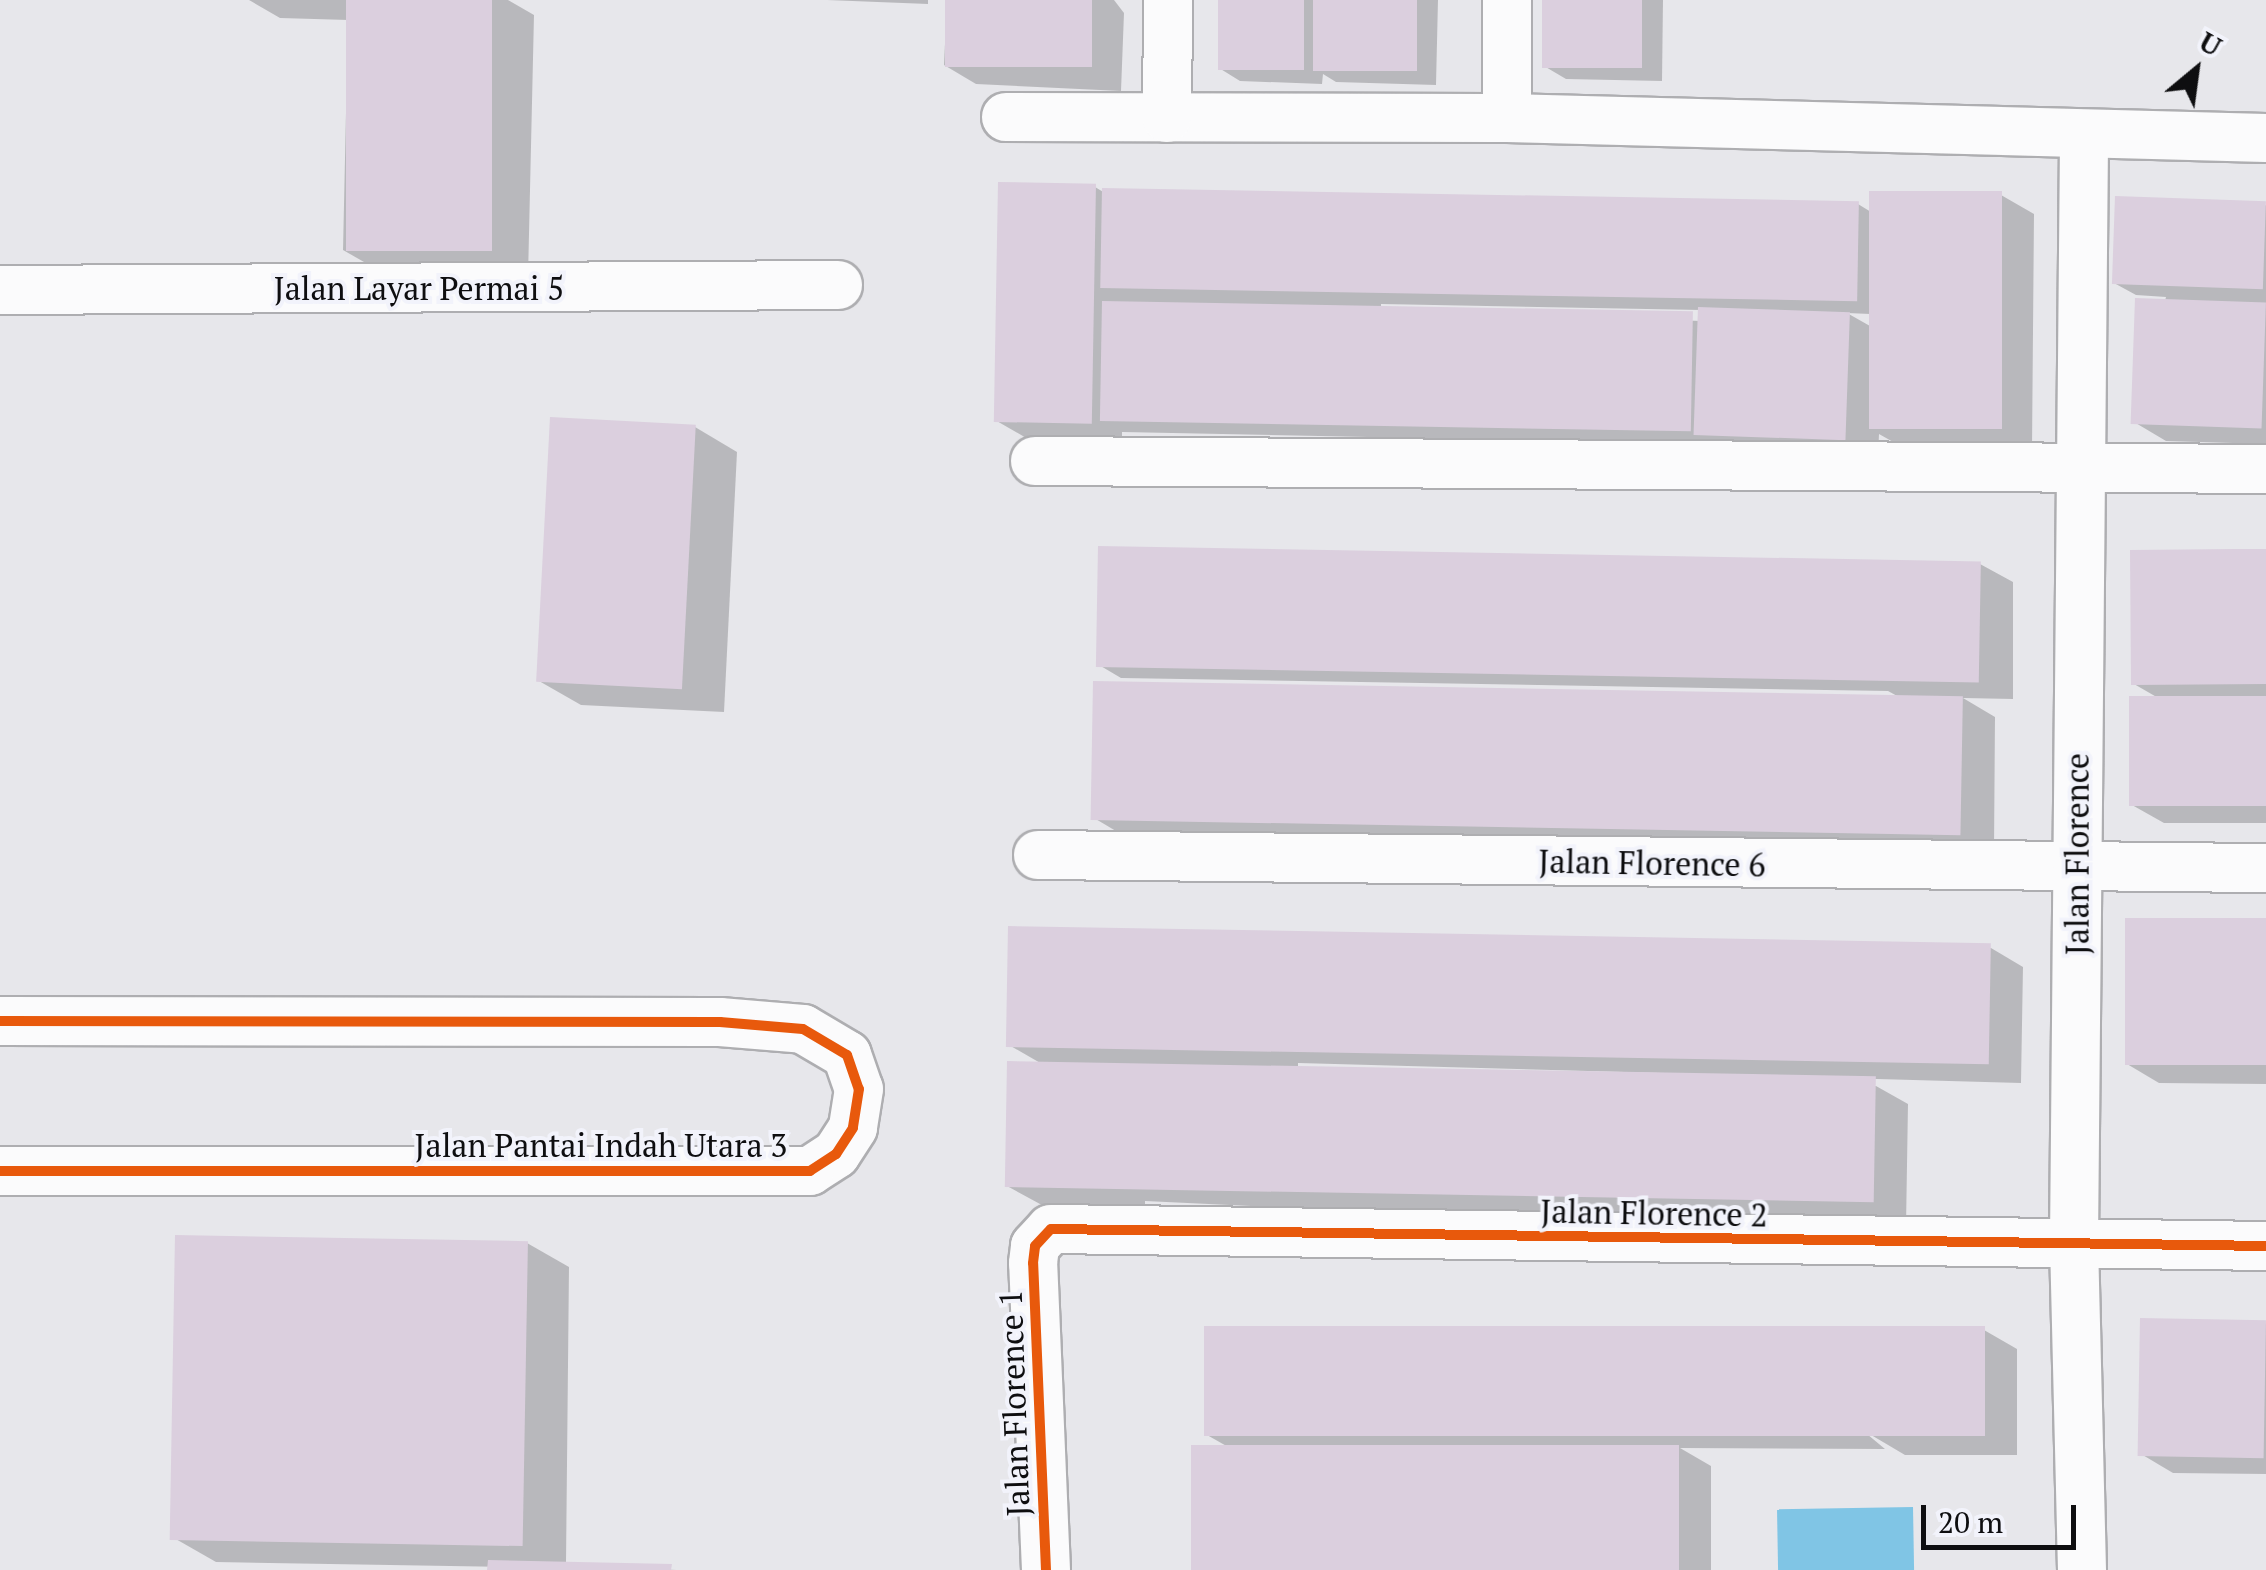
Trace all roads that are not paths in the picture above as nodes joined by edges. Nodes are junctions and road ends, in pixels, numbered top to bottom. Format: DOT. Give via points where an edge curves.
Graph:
graph roads {
  1 [pos="1168,0"];
  2 [pos="1507,0"];
  3 [pos="1006,117"];
  4 [pos="1166,118"];
  5 [pos="1506,118"];
  6 [pos="2084,138"];
  7 [pos="2266,138"];
  8 [pos="838,285"];
  9 [pos="0,290"];
  10 [pos="1035,461"];
  11 [pos="2077,466"];
  12 [pos="2266,469"];
  13 [pos="1038,856"];
  14 [pos="2078,868"];
  15 [pos="2266,868"];
  16 [pos="0,1021"];
  17 [pos="0,1170"];
  18 [pos="1042,1235"];
  19 [pos="2074,1243"];
  20 [pos="2266,1246"];
  21 [pos="1046,1570"];
  22 [pos="2082,1570"];
  1 -- 4 [label="street"];
  2 -- 5 [label="street"];
  3 -- 4 [label="street"];
  4 -- 5 [label="street"];
  5 -- 6 [label="street"];
  6 -- 7 [label="street"];
  6 -- 11 [label="street, Jalan Florence"];
  8 -- 9 [label="street, Jalan Layar Permai 5"];
  10 -- 11 [label="street"];
  11 -- 12 [label="street"];
  11 -- 14 [label="street, Jalan Florence"];
  13 -- 14 [label="street, Jalan Florence 6"];
  14 -- 15 [label="street, Jalan Florence 6"];
  14 -- 19 [label="street, Jalan Florence"];
  16 -- 17 [label="street, Jalan Pantai Indah Utara 3" via="737,1024 803,1030 847,1054 858,1090 853,1128 836,1154 810,1170"];
  18 -- 19 [label="street, Jalan Florence 2" via="1063,1228"];
  18 -- 21 [label="street, Jalan Florence 1" via="1033,1263"];
  19 -- 20 [label="street, Jalan Florence 2"];
  19 -- 22 [label="street, Jalan Florence"];
}
